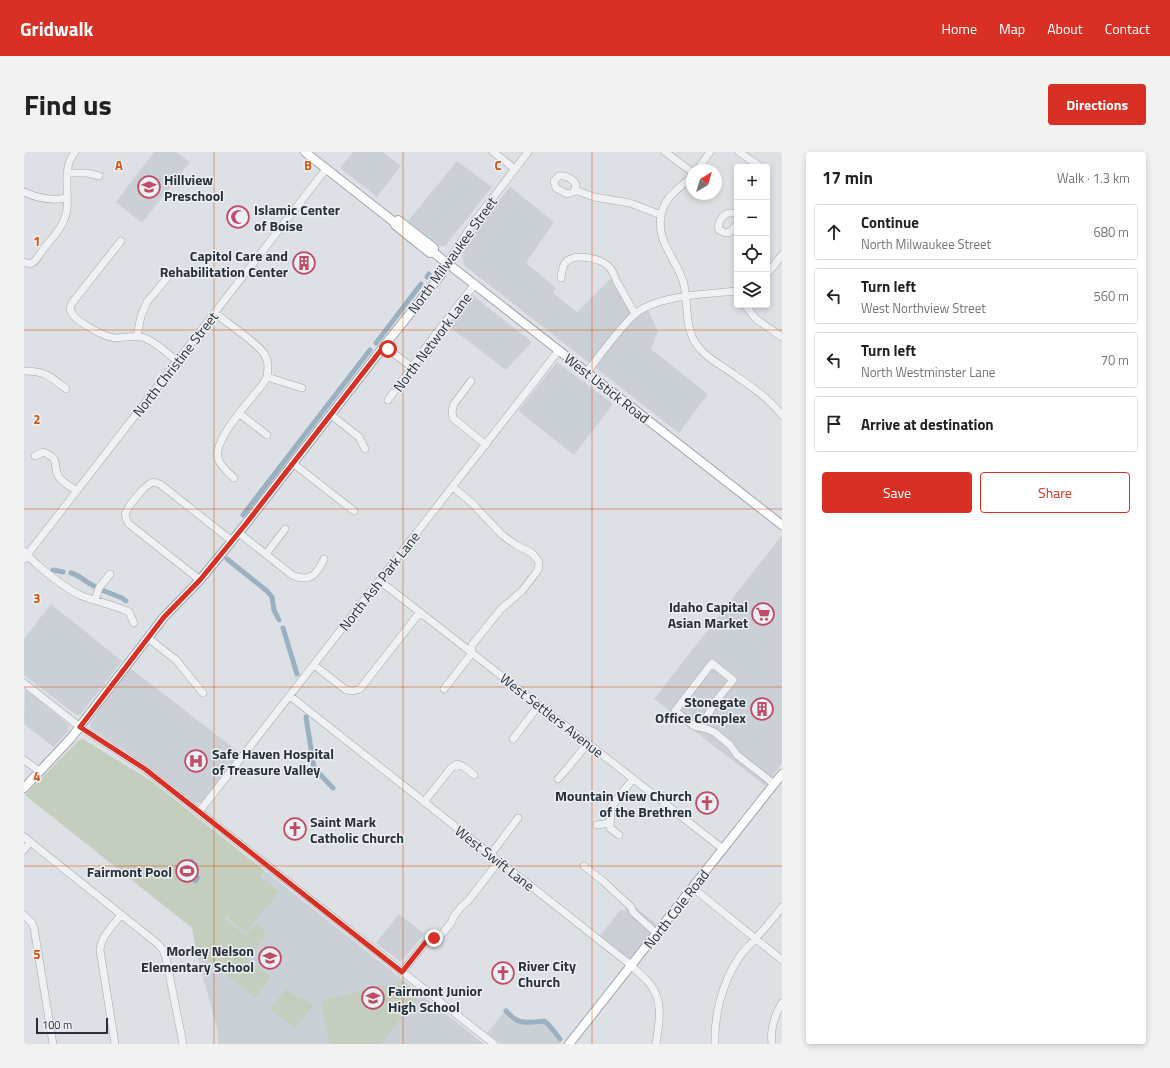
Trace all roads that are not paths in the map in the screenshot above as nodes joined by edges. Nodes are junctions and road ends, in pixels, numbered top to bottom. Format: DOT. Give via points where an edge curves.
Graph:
graph roads {
  1 [pos="75,152"];
  2 [pos="304,152"];
  3 [pos="493,152"];
  4 [pos="528,152"];
  5 [pos="665,152"];
  6 [pos="710,152"];
  7 [pos="739,152"];
  8 [pos="701,164"];
  9 [pos="757,164"];
  10 [pos="686,168"];
  11 [pos="326,169"];
  12 [pos="515,169"];
  13 [pos="67,173"];
  14 [pos="99,176"];
  15 [pos="686,181"];
  16 [pos="575,190"];
  17 [pos="24,192"];
  18 [pos="67,198"];
  19 [pos="734,213"];
  20 [pos="661,215"];
  21 [pos="734,228"];
  22 [pos="121,241"];
  23 [pos="781,259"];
  24 [pos="27,263"];
  25 [pos="447,263"];
  26 [pos="769,272"];
  27 [pos="167,278"];
  28 [pos="561,278"];
  29 [pos="475,284"];
  30 [pos="734,291"];
  31 [pos="686,297"];
  32 [pos="747,308"];
  33 [pos="215,313"];
  34 [pos="635,314"];
  35 [pos="137,336"];
  36 [pos="782,337"];
  37 [pos="384,346"];
  38 [pos="559,350"];
  39 [pos="177,362"];
  40 [pos="413,368"];
  41 [pos="24,371"];
  42 [pos="587,372"];
  43 [pos="267,377"];
  44 [pos="471,381"];
  45 [pos="302,388"];
  46 [pos="66,389"];
  47 [pos="388,400"];
  48 [pos="240,414"];
  49 [pos="331,415"];
  50 [pos="782,415"];
  51 [pos="267,435"];
  52 [pos="486,445"];
  53 [pos="365,449"];
  54 [pos="36,456"];
  55 [pos="294,464"];
  56 [pos="234,478"];
  57 [pos="453,487"];
  58 [pos="77,491"];
  59 [pos="354,511"];
  60 [pos="782,525"];
  61 [pos="285,529"];
  62 [pos="239,533"];
  63 [pos="232,541"];
  64 [pos="266,554"];
  65 [pos="25,555"];
  66 [pos="324,558"];
  67 [pos="110,574"];
  68 [pos="200,580"];
  69 [pos="380,581"];
  70 [pos="95,600"];
  71 [pos="420,612"];
  72 [pos="134,623"];
  73 [pos="148,638"];
  74 [pos="472,653"];
  75 [pos="314,665"];
  76 [pos="24,683"];
  77 [pos="444,689"];
  78 [pos="203,693"];
  79 [pos="290,696"];
  80 [pos="539,705"];
  81 [pos="80,727"];
  82 [pos="701,727"];
  83 [pos="513,739"];
  84 [pos="588,743"];
  85 [pos="24,760"];
  86 [pos="39,772"];
  87 [pos="782,774"];
  88 [pos="474,775"];
  89 [pos="558,779"];
  90 [pos="633,779"];
  91 [pos="774,784"];
  92 [pos="24,788"];
  93 [pos="424,802"];
  94 [pos="199,812"];
  95 [pos="518,818"];
  96 [pos="610,823"];
  97 [pos="597,825"];
  98 [pos="619,835"];
  99 [pos="27,840"];
  100 [pos="723,849"];
  101 [pos="24,850"];
  102 [pos="490,854"];
  103 [pos="499,861"];
  104 [pos="584,866"];
  105 [pos="693,888"];
  106 [pos="782,907"];
  107 [pos="24,915"];
  108 [pos="122,915"];
  109 [pos="657,934"];
  110 [pos="756,939"];
  111 [pos="782,960"];
  112 [pos="632,966"];
  113 [pos="402,972"];
  114 [pos="782,1003"];
  115 [pos="53,1044"];
  116 [pos="115,1044"];
  117 [pos="183,1044"];
  118 [pos="494,1044"];
  119 [pos="569,1044"];
  120 [pos="656,1044"];
  121 [pos="715,1044"];
  122 [pos="772,1044"];
  1 -- 13 [label="street" via="68,164"];
  2 -- 11 [label="main road, West Ustick Road"];
  3 -- 12 [label="street"];
  4 -- 12 [label="street, North Milwaukee Street"];
  5 -- 10 [label="street"];
  6 -- 8 [label="street"];
  7 -- 9 [label="street"];
  11 -- 25 [label="main road, West Ustick Road" via="430,253 433,252"];
  11 -- 33 [label="street, North Christine Street"];
  12 -- 25 [label="street, North Milwaukee Street"];
  13 -- 14 [label="street"];
  13 -- 18 [label="street"];
  15 -- 20 [label="street" via="672,193"];
  16 -- 20 [label="street" via="594,197 625,201"];
  17 -- 18 [label="street" via="42,198"];
  18 -- 24 [label="street" via="67,209 59,229 36,260"];
  19 -- 21 [label="street" via="728,213 718,225 719,230 726,233"];
  20 -- 31 [label="street" via="662,238 682,279"];
  22 -- 35 [label="street" via="70,309 71,314 104,336"];
  23 -- 26 [label="street"];
  25 -- 29 [label="main road, West Ustick Road"];
  25 -- 37 [label="main road, North Milwaukee Street" via="440,276"];
  27 -- 35 [label="street" via="147,302"];
  28 -- 34 [label="street" via="565,263 575,257 601,262 610,268"];
  29 -- 38 [label="main road, West Ustick Road"];
  29 -- 40 [label="street, North Network Lane"];
  30 -- 31 [label="street"];
  31 -- 34 [label="street" via="662,301"];
  31 -- 50 [label="street" via="689,328 693,340 701,350 758,391"];
  32 -- 36 [label="street" via="756,320"];
  33 -- 39 [label="street, North Christine Street"];
  33 -- 43 [label="street" via="265,355 268,363"];
  34 -- 42 [label="street"];
  35 -- 39 [label="street" via="150,340"];
  37 -- 40 [label="street"];
  37 -- 49 [label="main road, North Milwaukee Street"];
  38 -- 42 [label="main road, West Ustick Road"];
  38 -- 52 [label="street, North Ash Park Lane"];
  39 -- 58 [label="street, North Christine Street"];
  40 -- 47 [label="street, North Network Lane"];
  41 -- 46 [label="street" via="46,374"];
  42 -- 60 [label="main road, West Ustick Road"];
  43 -- 45 [label="street"];
  43 -- 48 [label="street"];
  44 -- 52 [label="street" via="454,404 453,418"];
  48 -- 51 [label="street"];
  48 -- 56 [label="street" via="218,446 218,458 224,469"];
  49 -- 53 [label="street" via="359,437"];
  49 -- 55 [label="main road, North Milwaukee Street"];
  52 -- 57 [label="street, North Ash Park Lane"];
  54 -- 58 [label="street" via="43,452 52,457 59,478"];
  55 -- 59 [label="street"];
  55 -- 62 [label="main road, North Milwaukee Street"];
  57 -- 69 [label="street, North Ash Park Lane"];
  57 -- 74 [label="street" via="502,535 532,553 539,562 538,570 522,591 500,609 472,645"];
  58 -- 65 [label="street, North Christine Street"];
  61 -- 64 [label="street"];
  62 -- 63 [label="main road, North Milwaukee Street"];
  62 -- 64 [label="street"];
  63 -- 68 [label="main road, North Milwaukee Street"];
  63 -- 68 [label="street" via="160,484 153,482 147,485 126,512 126,519"];
  64 -- 66 [label="street" via="292,575 302,578 312,577"];
  65 -- 70 [label="street" via="75,593"];
  67 -- 70 [label="street" via="99,588"];
  68 -- 73 [label="main road, North Milwaukee Street" via="171,609"];
  69 -- 71 [label="street, West Settlers Avenue"];
  69 -- 75 [label="street, North Ash Park Lane"];
  70 -- 72 [label="street" via="129,612"];
  71 -- 74 [label="street, West Settlers Avenue"];
  71 -- 75 [label="street" via="360,689 346,690"];
  73 -- 78 [label="street" via="176,660"];
  73 -- 81 [label="main road, North Milwaukee Street"];
  74 -- 77 [label="street"];
  74 -- 80 [label="street, West Settlers Avenue"];
  75 -- 79 [label="street, North Ash Park Lane"];
  76 -- 81 [label="street"];
  79 -- 93 [label="street, West Swift Lane"];
  79 -- 94 [label="street, North Ash Park Lane"];
  80 -- 83 [label="street"];
  80 -- 84 [label="street, West Settlers Avenue"];
  81 -- 86 [label="main road, North Milwaukee Street"];
  81 -- 94 [label="street" via="145,769"];
  82 -- 82 [label="street" via="694,726 675,711 712,663 733,680 715,702"];
  82 -- 91 [label="street" via="714,732 730,745 737,755"];
  84 -- 89 [label="street"];
  84 -- 90 [label="street, West Settlers Avenue"];
  85 -- 86 [label="street"];
  86 -- 92 [label="main road, North Milwaukee Street"];
  87 -- 91 [label="main road, North Cole Road"];
  88 -- 93 [label="street" via="464,766 457,764"];
  90 -- 96 [label="street" via="611,807"];
  90 -- 100 [label="street, West Settlers Avenue"];
  91 -- 100 [label="main road, North Cole Road"];
  93 -- 102 [label="street, West Swift Lane"];
  94 -- 113 [label="street"];
  95 -- 102 [label="street"];
  96 -- 97 [label="street"];
  96 -- 98 [label="street" via="610,828"];
  99 -- 101 [label="street"];
  99 -- 108 [label="street"];
  100 -- 105 [label="main road, North Cole Road"];
  102 -- 103 [label="street, West Swift Lane"];
  103 -- 112 [label="street, West Swift Lane"];
  103 -- 113 [label="street" via="442,934 425,943"];
  104 -- 109 [label="street" via="631,907 633,912"];
  105 -- 109 [label="main road, North Cole Road"];
  105 -- 110 [label="street"];
  106 -- 110 [label="street"];
  107 -- 115 [label="street" via="34,928"];
  108 -- 116 [label="street" via="104,938 100,950"];
  108 -- 117 [label="street" via="163,950"];
  109 -- 112 [label="main road, North Cole Road"];
  110 -- 111 [label="street"];
  110 -- 121 [label="street" via="738,960 723,991 717,1012"];
  112 -- 119 [label="main road, North Cole Road"];
  112 -- 120 [label="street, West Swift Lane" via="649,983 658,1000 660,1011"];
  113 -- 118 [label="street"];
  114 -- 122 [label="street" via="773,1018"];
}
